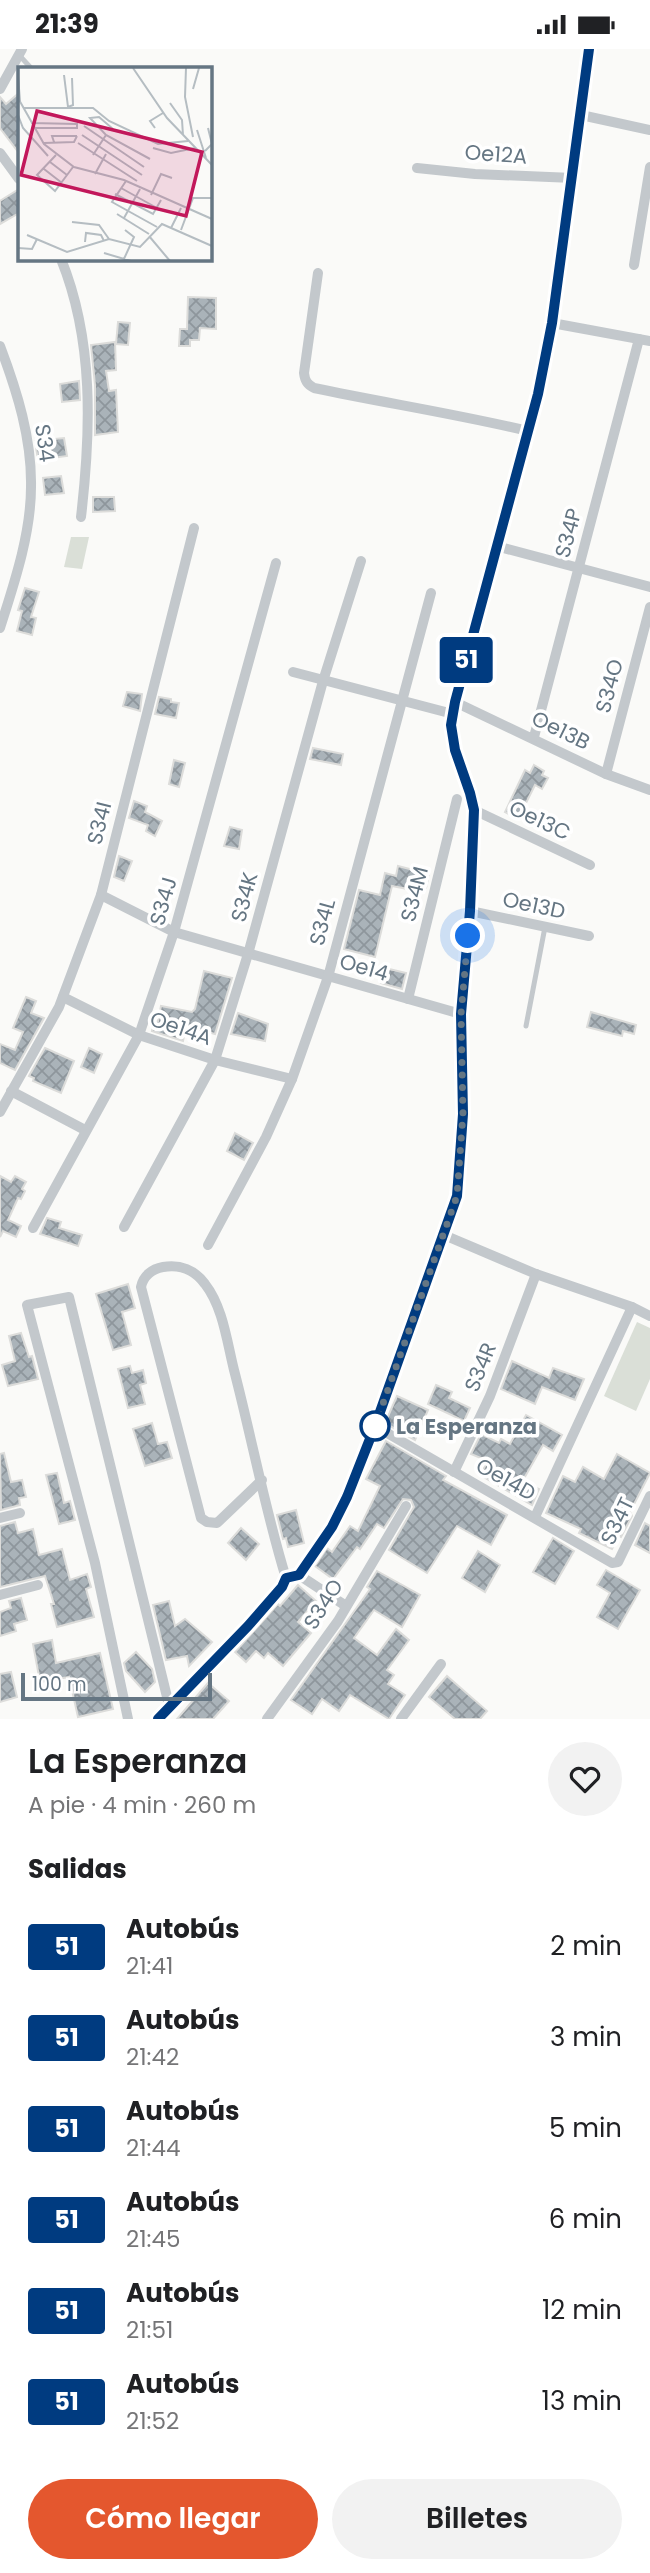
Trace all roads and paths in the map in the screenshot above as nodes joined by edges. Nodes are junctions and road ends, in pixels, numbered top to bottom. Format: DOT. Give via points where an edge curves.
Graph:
graph roads {
  1 [pos="589,49"];
  2 [pos="21,52"];
  3 [pos="30,67"];
  4 [pos="0,89"];
  5 [pos="581,115"];
  6 [pos="650,130"];
  7 [pos="0,153"];
  8 [pos="650,167"];
  9 [pos="417,168"];
  10 [pos="18,178"];
  11 [pos="573,178"];
  12 [pos="62,261"];
  13 [pos="634,265"];
  14 [pos="318,273"];
  15 [pos="552,323"];
  16 [pos="644,340"];
  17 [pos="0,346"];
  18 [pos="528,431"];
  19 [pos="81,517"];
  20 [pos="194,528"];
  21 [pos="496,546"];
  22 [pos="361,561"];
  23 [pos="276,562"];
  24 [pos="578,568"];
  25 [pos="650,587"];
  26 [pos="431,593"];
  27 [pos="650,607"];
  28 [pos="0,628"];
  29 [pos="293,672"];
  30 [pos="323,681"];
  31 [pos="401,701"];
  32 [pos="455,702"];
  33 [pos="453,714"];
  34 [pos="534,737"];
  35 [pos="606,774"];
  36 [pos="650,790"];
  37 [pos="457,799"];
  38 [pos="474,810"];
  39 [pos="590,865"];
  40 [pos="101,895"];
  41 [pos="470,911"];
  42 [pos="545,927"];
  43 [pos="174,932"];
  44 [pos="589,936"];
  45 [pos="248,954"];
  46 [pos="328,977"];
  47 [pos="63,997"];
  48 [pos="408,999"];
  49 [pos="461,1014"];
  50 [pos="526,1026"];
  51 [pos="139,1035"];
  52 [pos="215,1060"];
  53 [pos="292,1079"];
  54 [pos="11,1091"];
  55 [pos="0,1112"];
  56 [pos="85,1130"];
  57 [pos="124,1227"];
  58 [pos="33,1228"];
  59 [pos="444,1235"];
  60 [pos="208,1245"];
  61 [pos="536,1275"];
  62 [pos="632,1307"];
  63 [pos="650,1316"];
  64 [pos="375,1426"];
  65 [pos="454,1472"];
  66 [pos="262,1480"];
  67 [pos="650,1496"];
  68 [pos="407,1506"];
  69 [pos="20,1513"];
  70 [pos="535,1517"];
  71 [pos="0,1518"];
  72 [pos="618,1562"];
  73 [pos="299,1575"];
  74 [pos="286,1578"];
  75 [pos="38,1585"];
  76 [pos="0,1595"];
  77 [pos="346,1606"];
  78 [pos="441,1664"];
  79 [pos="169,1705"];
  80 [pos="128,1719"];
  81 [pos="158,1719"];
  82 [pos="267,1719"];
  83 [pos="401,1719"];
  1 -- 5 [label="street"];
  2 -- 3 [label="lane"];
  2 -- 4 [label="street"];
  5 -- 6 [label="street"];
  5 -- 11 [label="street"];
  7 -- 10 [label="street"];
  8 -- 13 [label="street"];
  9 -- 11 [label="street, Oe12A"];
  11 -- 15 [label="street"];
  12 -- 19 [label="street" via="84,337 88,453"];
  14 -- 18 [label="street" via="304,373 309,385"];
  15 -- 16 [label="street"];
  15 -- 18 [label="street"];
  16 -- 24 [label="street, S34P"];
  17 -- 28 [label="street, S34" via="27,439 32,488 23,546"];
  18 -- 21 [label="street"];
  20 -- 40 [label="street, S34I"];
  21 -- 24 [label="street"];
  21 -- 32 [label="street"];
  22 -- 30 [label="street, S34K"];
  23 -- 43 [label="street, S34J"];
  24 -- 25 [label="street"];
  24 -- 34 [label="street, S34P"];
  26 -- 31 [label="street, S34L"];
  27 -- 35 [label="street, S34O"];
  29 -- 30 [label="street"];
  30 -- 31 [label="street"];
  30 -- 45 [label="street, S34K"];
  31 -- 33 [label="street"];
  31 -- 46 [label="street, S34L"];
  32 -- 33 [label="street"];
  32 -- 34 [label="street, Oe13B"];
  33 -- 38 [label="street" via="455,750"];
  34 -- 35 [label="street, Oe13B"];
  35 -- 36 [label="street, Oe13B"];
  37 -- 48 [label="street, S34M"];
  38 -- 39 [label="street, Oe13C"];
  38 -- 41 [label="street"];
  40 -- 43 [label="street, Oe14"];
  40 -- 47 [label="street, S34I"];
  41 -- 42 [label="street, Oe13D"];
  41 -- 49 [label="street"];
  42 -- 44 [label="street, Oe13D"];
  42 -- 50 [label="lane"];
  43 -- 45 [label="street, Oe14"];
  43 -- 51 [label="street, S34J"];
  45 -- 46 [label="street, Oe14"];
  45 -- 52 [label="street, S34K"];
  46 -- 48 [label="street, Oe14"];
  46 -- 53 [label="street, S34L"];
  47 -- 51 [label="street, Oe14A"];
  47 -- 54 [label="street, S34I"];
  48 -- 49 [label="street, Oe14"];
  49 -- 59 [label="street" via="461,1158 457,1196"];
  51 -- 52 [label="street, Oe14A"];
  51 -- 56 [label="street, S34J"];
  52 -- 53 [label="street, Oe14A"];
  52 -- 57 [label="street, S34K"];
  53 -- 60 [label="street, S34L"];
  54 -- 55 [label="street, S34I"];
  54 -- 56 [label="street"];
  56 -- 58 [label="street, S34J"];
  59 -- 61 [label="street"];
  59 -- 64 [label="street"];
  61 -- 62 [label="street"];
  61 -- 65 [label="street, S34R" via="490,1396"];
  62 -- 63 [label="street"];
  62 -- 70 [label="street"];
  64 -- 65 [label="street, Oe14D"];
  64 -- 73 [label="street" via="332,1527"];
  65 -- 70 [label="street, Oe14D"];
  66 -- 66 [label="street" via="212,1294 201,1279 184,1268 155,1269 141,1287 201,1518 217,1523"];
  66 -- 74 [label="street"];
  67 -- 72 [label="street, S34T"];
  68 -- 77 [label="street, S34O"];
  69 -- 71 [label="street"];
  70 -- 72 [label="street, Oe14D" via="612,1563"];
  73 -- 74 [label="street"];
  73 -- 77 [label="street"];
  74 -- 79 [label="street" via="248,1626"];
  75 -- 76 [label="street"];
  77 -- 82 [label="street, S34O"];
  78 -- 83 [label="street"];
  79 -- 80 [label="street" via="69,1297 27,1305 94,1563"];
  79 -- 81 [label="street"];
}
